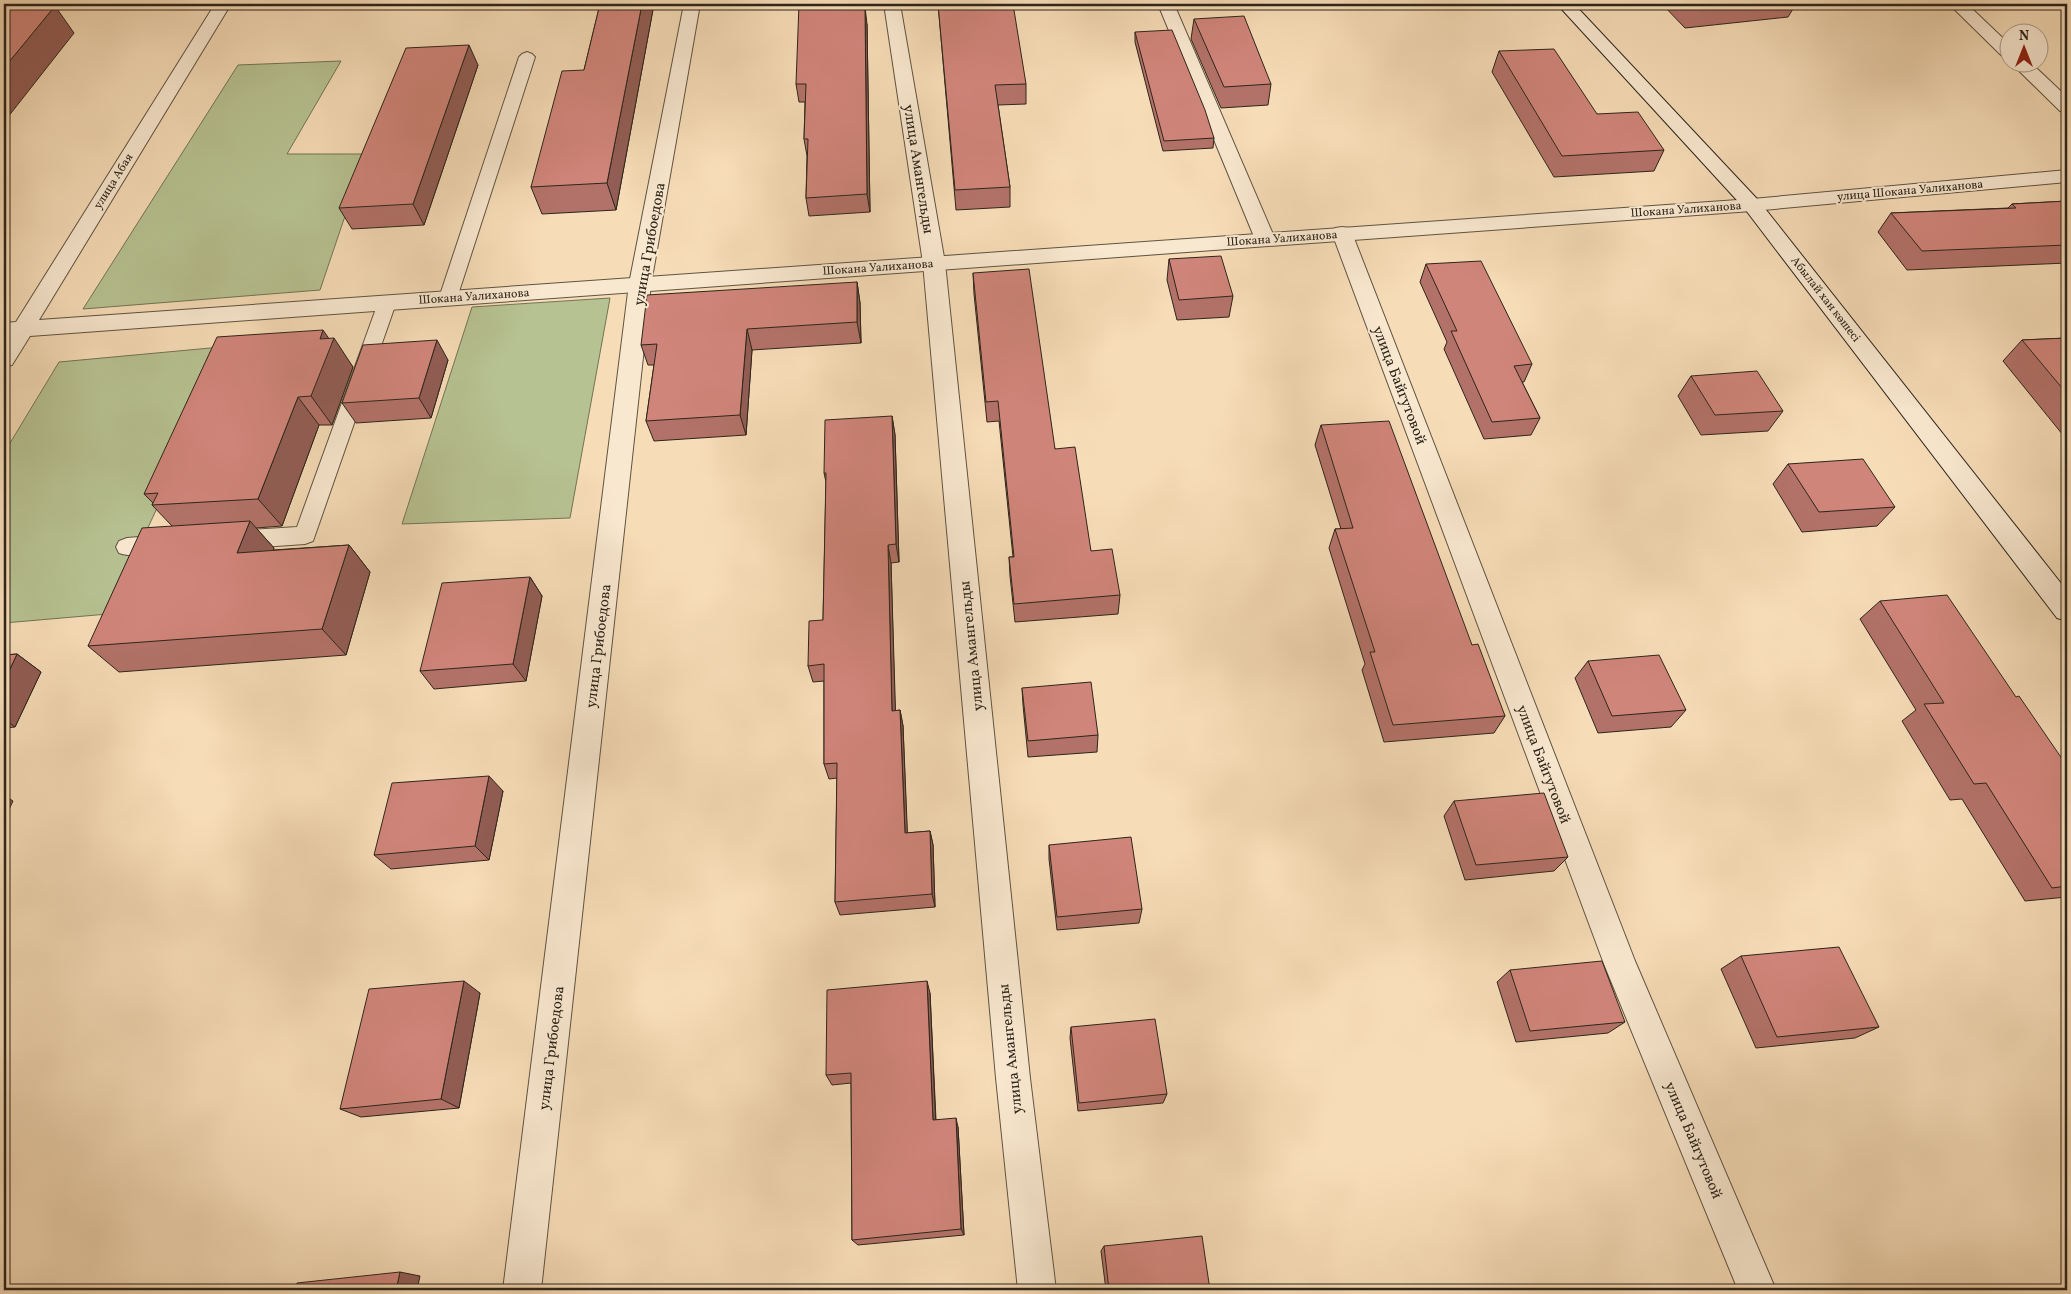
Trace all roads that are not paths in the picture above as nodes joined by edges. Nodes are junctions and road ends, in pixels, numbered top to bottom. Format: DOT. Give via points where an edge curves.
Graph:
graph roads {
  1 [pos="223,4"];
  2 [pos="692,4"];
  3 [pos="892,4"];
  4 [pos="1166,4"];
  5 [pos="1566,4"];
  6 [pos="1957,4"];
  7 [pos="1998,43"];
  8 [pos="528,57"];
  9 [pos="2029,72"];
  10 [pos="2067,108"];
  11 [pos="2067,176"];
  12 [pos="1752,205"];
  13 [pos="1342,233"];
  14 [pos="1265,239"];
  15 [pos="934,263"];
  16 [pos="640,284"];
  17 [pos="448,298"];
  18 [pos="387,303"];
  19 [pos="13,330"];
  20 [pos="4,359"];
  21 [pos="216,541"];
  22 [pos="186,543"];
  23 [pos="127,547"];
  24 [pos="2067,610"];
  25 [pos="522,1290"];
  26 [pos="1037,1290"];
  27 [pos="1757,1290"];
  1 -- 19 [label="street, улица Абая"];
  2 -- 16 [label="street, улица Грибоедова"];
  3 -- 15 [label="street, улица Амангельды"];
  4 -- 14 [label="street"];
  5 -- 12 [label="street, Абылай хан көшесі"];
  6 -- 7 [label="street"];
  8 -- 17 [label="lane"];
  9 -- 10 [label="street"];
  11 -- 12 [label="street, улица Шокана Уалиханова"];
  12 -- 13 [label="street, Шокана Уалиханова"];
  12 -- 24 [label="street, Абылай хан көшесі"];
  13 -- 14 [label="street, Шокана Уалиханова"];
  13 -- 27 [label="street, улица Байгутовой" via="1620,964"];
  14 -- 15 [label="street, Шокана Уалиханова"];
  15 -- 16 [label="street, Шокана Уалиханова"];
  15 -- 26 [label="street, улица Амангельды" via="1011,1058"];
  16 -- 17 [label="street, Шокана Уалиханова"];
  16 -- 25 [label="street, улица Грибоедова"];
  17 -- 18 [label="street, Шокана Уалиханова"];
  18 -- 19 [label="street, Шокана Уалиханова"];
  18 -- 21 [label="lane" via="305,535"];
  19 -- 20 [label="street, улица Абая"];
  22 -- 23 [label="lane"];
}
